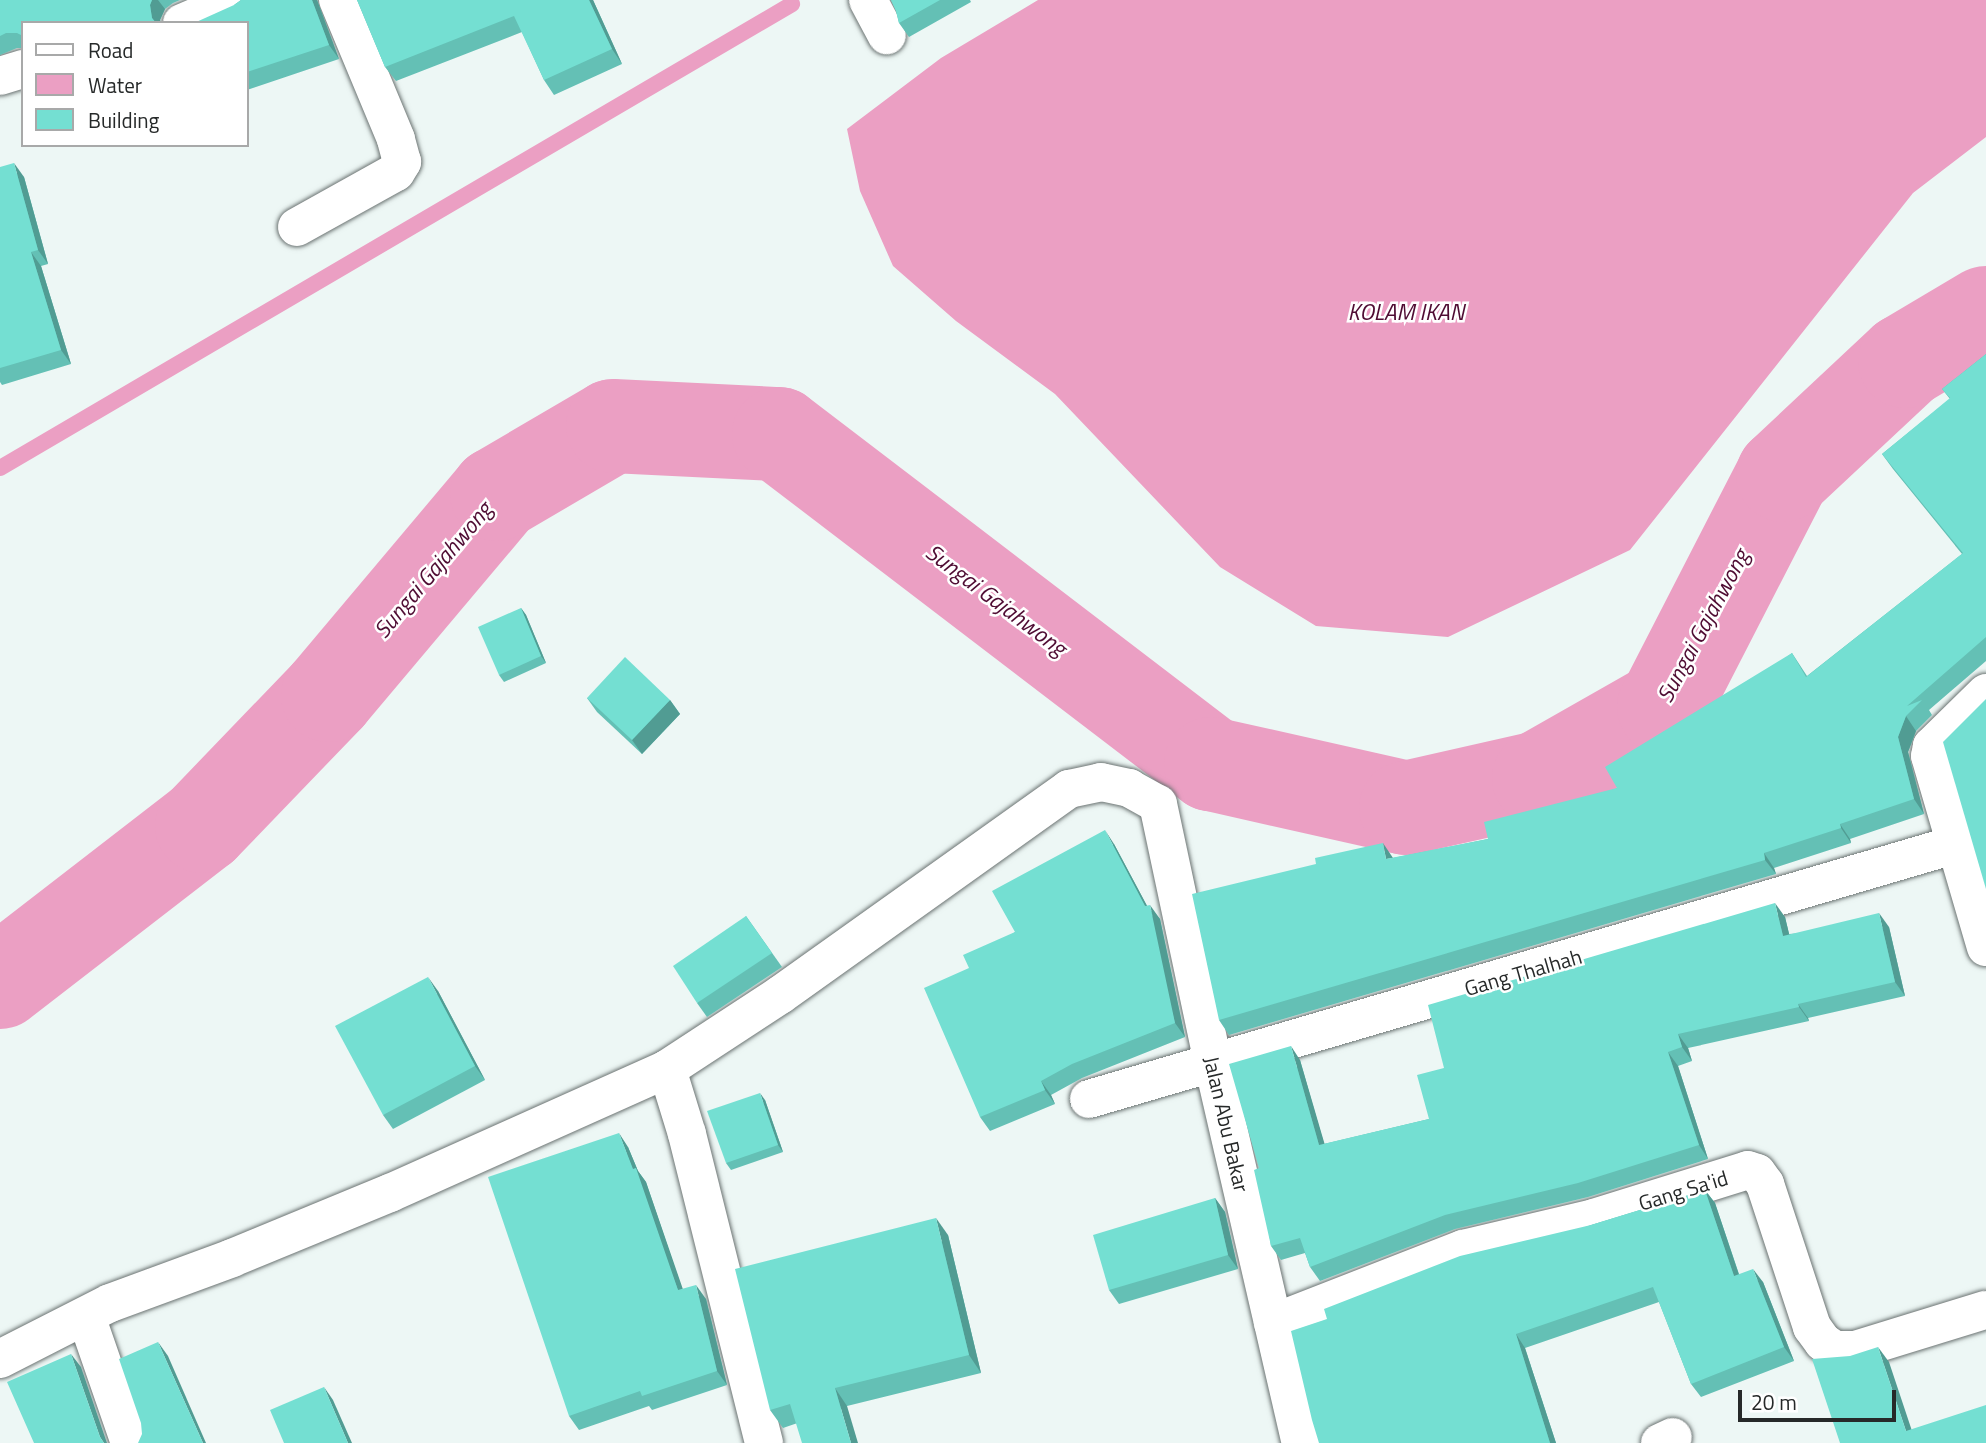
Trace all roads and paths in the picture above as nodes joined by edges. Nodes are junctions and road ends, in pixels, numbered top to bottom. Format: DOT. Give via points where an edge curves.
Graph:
graph roads {
  1 [pos="236,0"];
  2 [pos="338,0"];
  3 [pos="868,0"];
  4 [pos="187,21"];
  5 [pos="887,35"];
  6 [pos="21,70"];
  7 [pos="0,76"];
  8 [pos="297,227"];
  9 [pos="1986,694"];
  10 [pos="1957,844"];
  11 [pos="1986,947"];
  12 [pos="1213,1063"];
  13 [pos="667,1069"];
  14 [pos="1089,1099"];
  15 [pos="1986,1311"];
  16 [pos="86,1316"];
  17 [pos="1273,1323"];
  18 [pos="0,1359"];
  19 [pos="130,1443"];
  20 [pos="764,1443"];
  21 [pos="1301,1443"];
  1 -- 4 [label="street"];
  2 -- 8 [label="street" via="402,162 396,172"];
  3 -- 5 [label="street"];
  6 -- 7 [label="street"];
  9 -- 10 [label="street" via="1932,746 1930,756"];
  10 -- 11 [label="street"];
  10 -- 12 [label="street, Gang Thalhah"];
  12 -- 13 [label="street, Jalan Abu Bakar" via="1158,804 1129,788 1101,782 1069,789 780,995"];
  12 -- 14 [label="street, Gang Thalhah"];
  12 -- 17 [label="street, Jalan Abu Bakar"];
  13 -- 16 [label="street" via="390,1193"];
  13 -- 20 [label="street"];
  15 -- 17 [label="street, Gang Sa'id" via="1855,1350 1835,1350 1812,1327 1765,1184 1748,1170 1594,1218 1464,1249"];
  16 -- 18 [label="street"];
  16 -- 19 [label="street"];
  17 -- 21 [label="street, Jalan Abu Bakar"];
}
